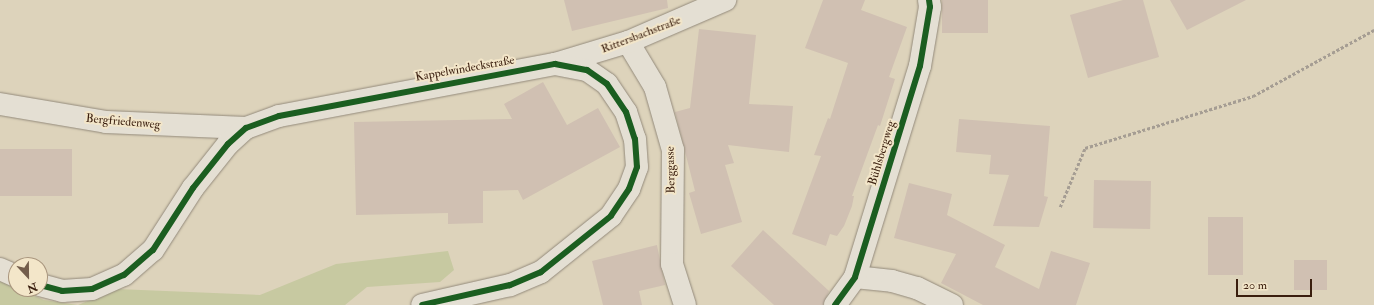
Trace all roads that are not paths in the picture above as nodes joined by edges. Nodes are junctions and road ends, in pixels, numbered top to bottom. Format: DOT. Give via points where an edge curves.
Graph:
graph roads {
  1 [pos="725,0"];
  2 [pos="929,0"];
  3 [pos="628,42"];
  4 [pos="555,64"];
  5 [pos="0,104"];
  6 [pos="246,128"];
  7 [pos="855,277"];
  8 [pos="48,287"];
  9 [pos="422,305"];
  10 [pos="685,305"];
  11 [pos="835,305"];
  12 [pos="952,305"];
  1 -- 3 [label="street, Rittersbachstraße"];
  2 -- 7 [label="street, Bühlsbergweg" via="920,66"];
  3 -- 4 [label="street, Rittersbachstraße"];
  3 -- 10 [label="street, Berggasse" via="656,87 673,150 672,264"];
  4 -- 6 [label="street, Kappelwindeckstraße" via="336,104 279,116"];
  4 -- 9 [label="street, Kappelwindeckstraße" via="587,70 607,84 626,112 635,139 637,167 629,189 611,216 541,272 510,285"];
  5 -- 6 [label="street, Bergfriedenweg" via="106,122"];
  6 -- 8 [label="street, Kappelwindeckstraße" via="209,166 153,250 124,275 92,289 62,291"];
  7 -- 11 [label="street, Bühlsbergweg"];
  7 -- 12 [label="street" via="892,281 917,288"];
}
